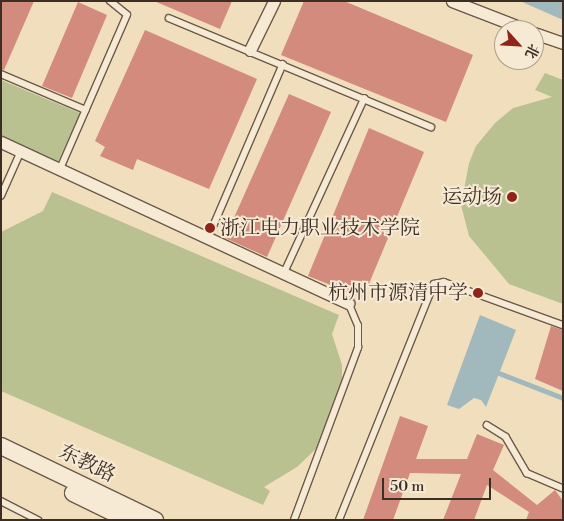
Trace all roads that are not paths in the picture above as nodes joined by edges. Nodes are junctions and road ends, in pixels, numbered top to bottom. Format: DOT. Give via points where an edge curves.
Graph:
graph roads {
  1 [pos="110,1"];
  2 [pos="274,1"];
  3 [pos="452,1"];
  4 [pos="169,18"];
  5 [pos="501,20"];
  6 [pos="544,36"];
  7 [pos="563,43"];
  8 [pos="250,50"];
  9 [pos="283,64"];
  10 [pos="1,74"];
  11 [pos="364,99"];
  12 [pos="86,110"];
  13 [pos="430,128"];
  14 [pos="1,142"];
  15 [pos="21,151"];
  16 [pos="60,169"];
  17 [pos="1,196"];
  18 [pos="208,238"];
  19 [pos="284,273"];
  20 [pos="348,303"];
  21 [pos="563,325"];
  22 [pos="487,426"];
  23 [pos="1,446"];
  24 [pos="1,458"];
  25 [pos="563,488"];
  26 [pos="1,501"];
  27 [pos="38,520"];
  28 [pos="128,520"];
  29 [pos="155,520"];
  30 [pos="294,520"];
  31 [pos="339,520"];
  1 -- 12 [label="lane" via="128,15"];
  2 -- 8 [label="street"];
  3 -- 5 [label="street"];
  4 -- 8 [label="lane"];
  6 -- 7 [label="street"];
  8 -- 9 [label="lane"];
  9 -- 11 [label="lane"];
  9 -- 18 [label="lane"];
  10 -- 12 [label="lane"];
  11 -- 13 [label="lane"];
  11 -- 19 [label="lane"];
  12 -- 16 [label="lane"];
  14 -- 15 [label="street"];
  15 -- 16 [label="street"];
  15 -- 17 [label="lane"];
  16 -- 18 [label="street"];
  18 -- 19 [label="street"];
  19 -- 20 [label="street"];
  20 -- 30 [label="lane" via="358,326 358,348"];
  21 -- 31 [label="lane" via="444,282 434,284"];
  22 -- 25 [label="lane" via="506,437 527,473"];
  23 -- 29 [label="street, 东教路"];
  24 -- 28 [label="street, 东教路"];
  26 -- 27 [label="lane"];
}
